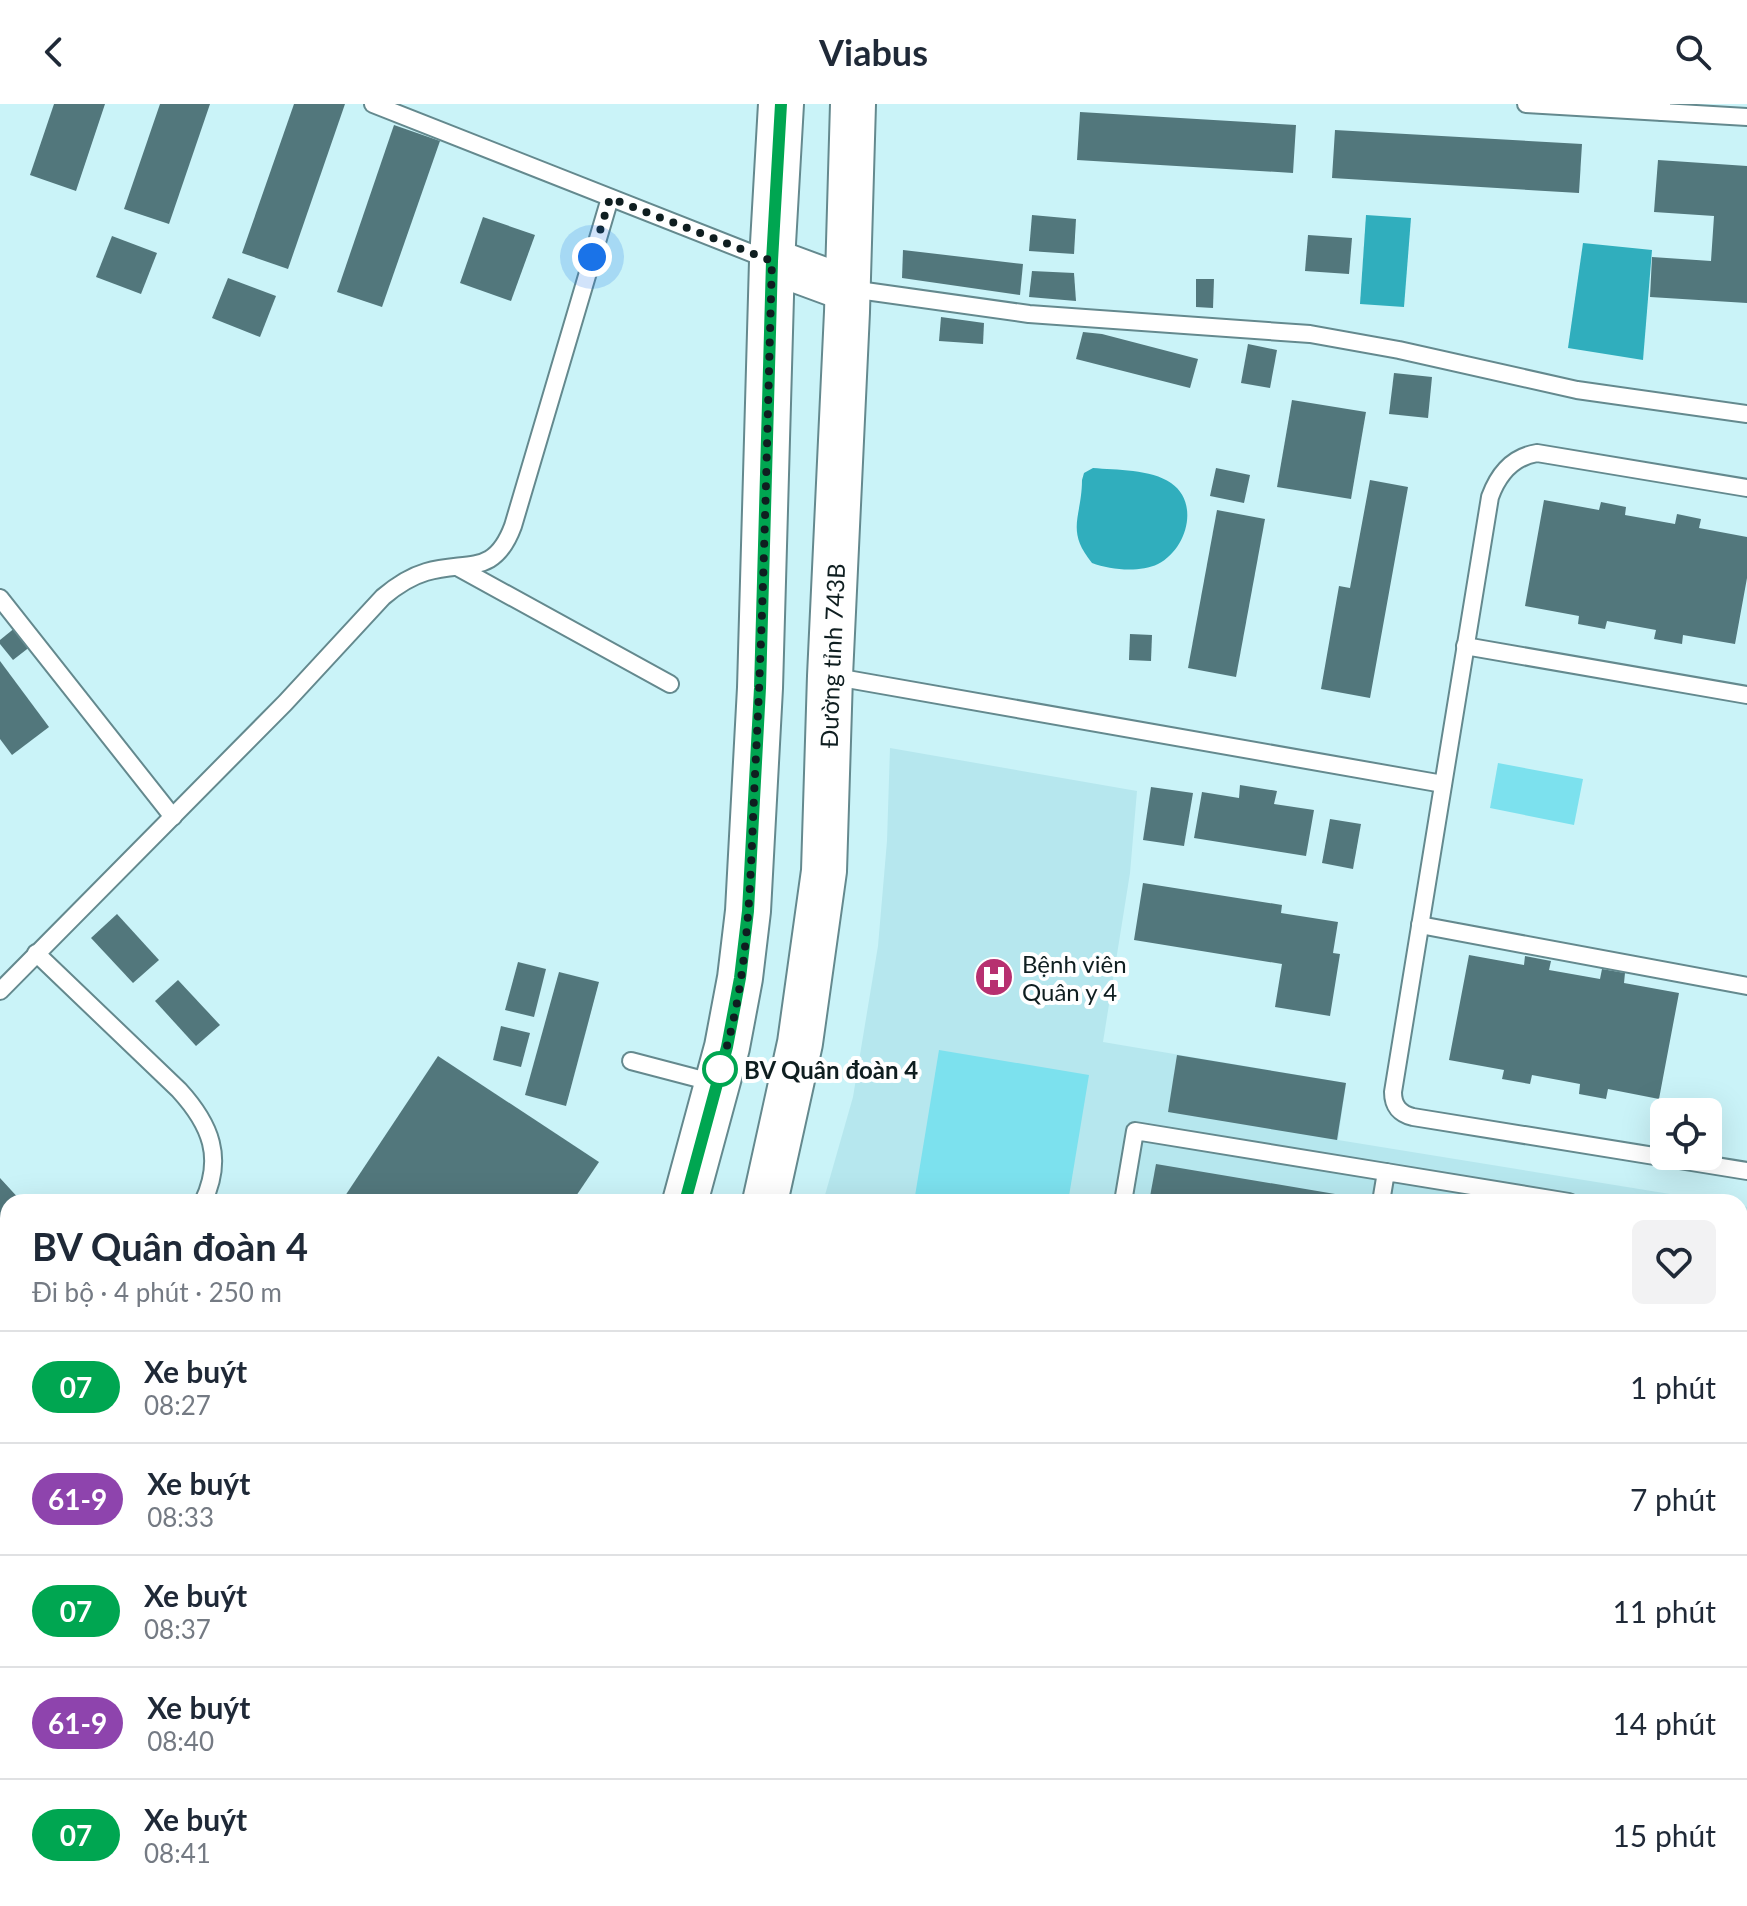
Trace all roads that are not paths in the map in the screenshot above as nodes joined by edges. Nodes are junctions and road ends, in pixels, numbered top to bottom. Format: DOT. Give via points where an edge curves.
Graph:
graph roads {
  1 [pos="373,104"];
  2 [pos="781,104"];
  3 [pos="853,104"];
  4 [pos="1526,104"];
  5 [pos="1662,108"];
  6 [pos="1747,117"];
  7 [pos="610,198"];
  8 [pos="772,261"];
  9 [pos="848,289"];
  10 [pos="1747,414"];
  11 [pos="1747,488"];
  12 [pos="459,568"];
  13 [pos="0,598"];
  14 [pos="1465,646"];
  15 [pos="830,676"];
  16 [pos="670,684"];
  17 [pos="1747,695"];
  18 [pos="1443,784"];
  19 [pos="173,817"];
  20 [pos="1420,925"];
  21 [pos="36,953"];
  22 [pos="1747,986"];
  23 [pos="0,991"];
  24 [pos="631,1061"];
  25 [pos="716,1083"];
  26 [pos="1747,1171"];
  27 [pos="1386,1172"];
  28 [pos="206,1194"];
  29 [pos="687,1194"];
  30 [pos="767,1194"];
  31 [pos="1124,1194"];
  32 [pos="1382,1194"];
  33 [pos="1520,1194"];
  1 -- 7 [label="lane"];
  2 -- 8 [label="main road"];
  3 -- 9 [label="main road, Đường tỉnh 743B"];
  4 -- 5 [label="lane"];
  5 -- 6 [label="lane"];
  7 -- 8 [label="lane"];
  7 -- 12 [label="lane" via="508,540 489,561"];
  8 -- 9 [label="main road"];
  8 -- 25 [label="main road" via="748,911 740,978"];
  9 -- 10 [label="lane" via="1029,314 1310,334 1577,390"];
  9 -- 15 [label="main road, Đường tỉnh 743B"];
  11 -- 14 [label="lane" via="1537,453 1519,458 1501,473 1490,497"];
  12 -- 16 [label="lane"];
  12 -- 19 [label="lane" via="428,571 389,591"];
  13 -- 19 [label="lane"];
  14 -- 17 [label="lane"];
  14 -- 18 [label="lane"];
  15 -- 18 [label="lane"];
  15 -- 30 [label="main road, Đường tỉnh 743B" via="824,871 800,1043"];
  18 -- 20 [label="lane"];
  19 -- 21 [label="lane"];
  20 -- 22 [label="lane"];
  20 -- 26 [label="lane" via="1393,1092 1400,1112"];
  21 -- 23 [label="lane"];
  21 -- 28 [label="lane" via="200,1116 214,1159"];
  24 -- 25 [label="lane"];
  25 -- 29 [label="main road"];
  27 -- 31 [label="lane" via="1135,1131"];
  27 -- 32 [label="lane"];
  27 -- 33 [label="lane"];
}
